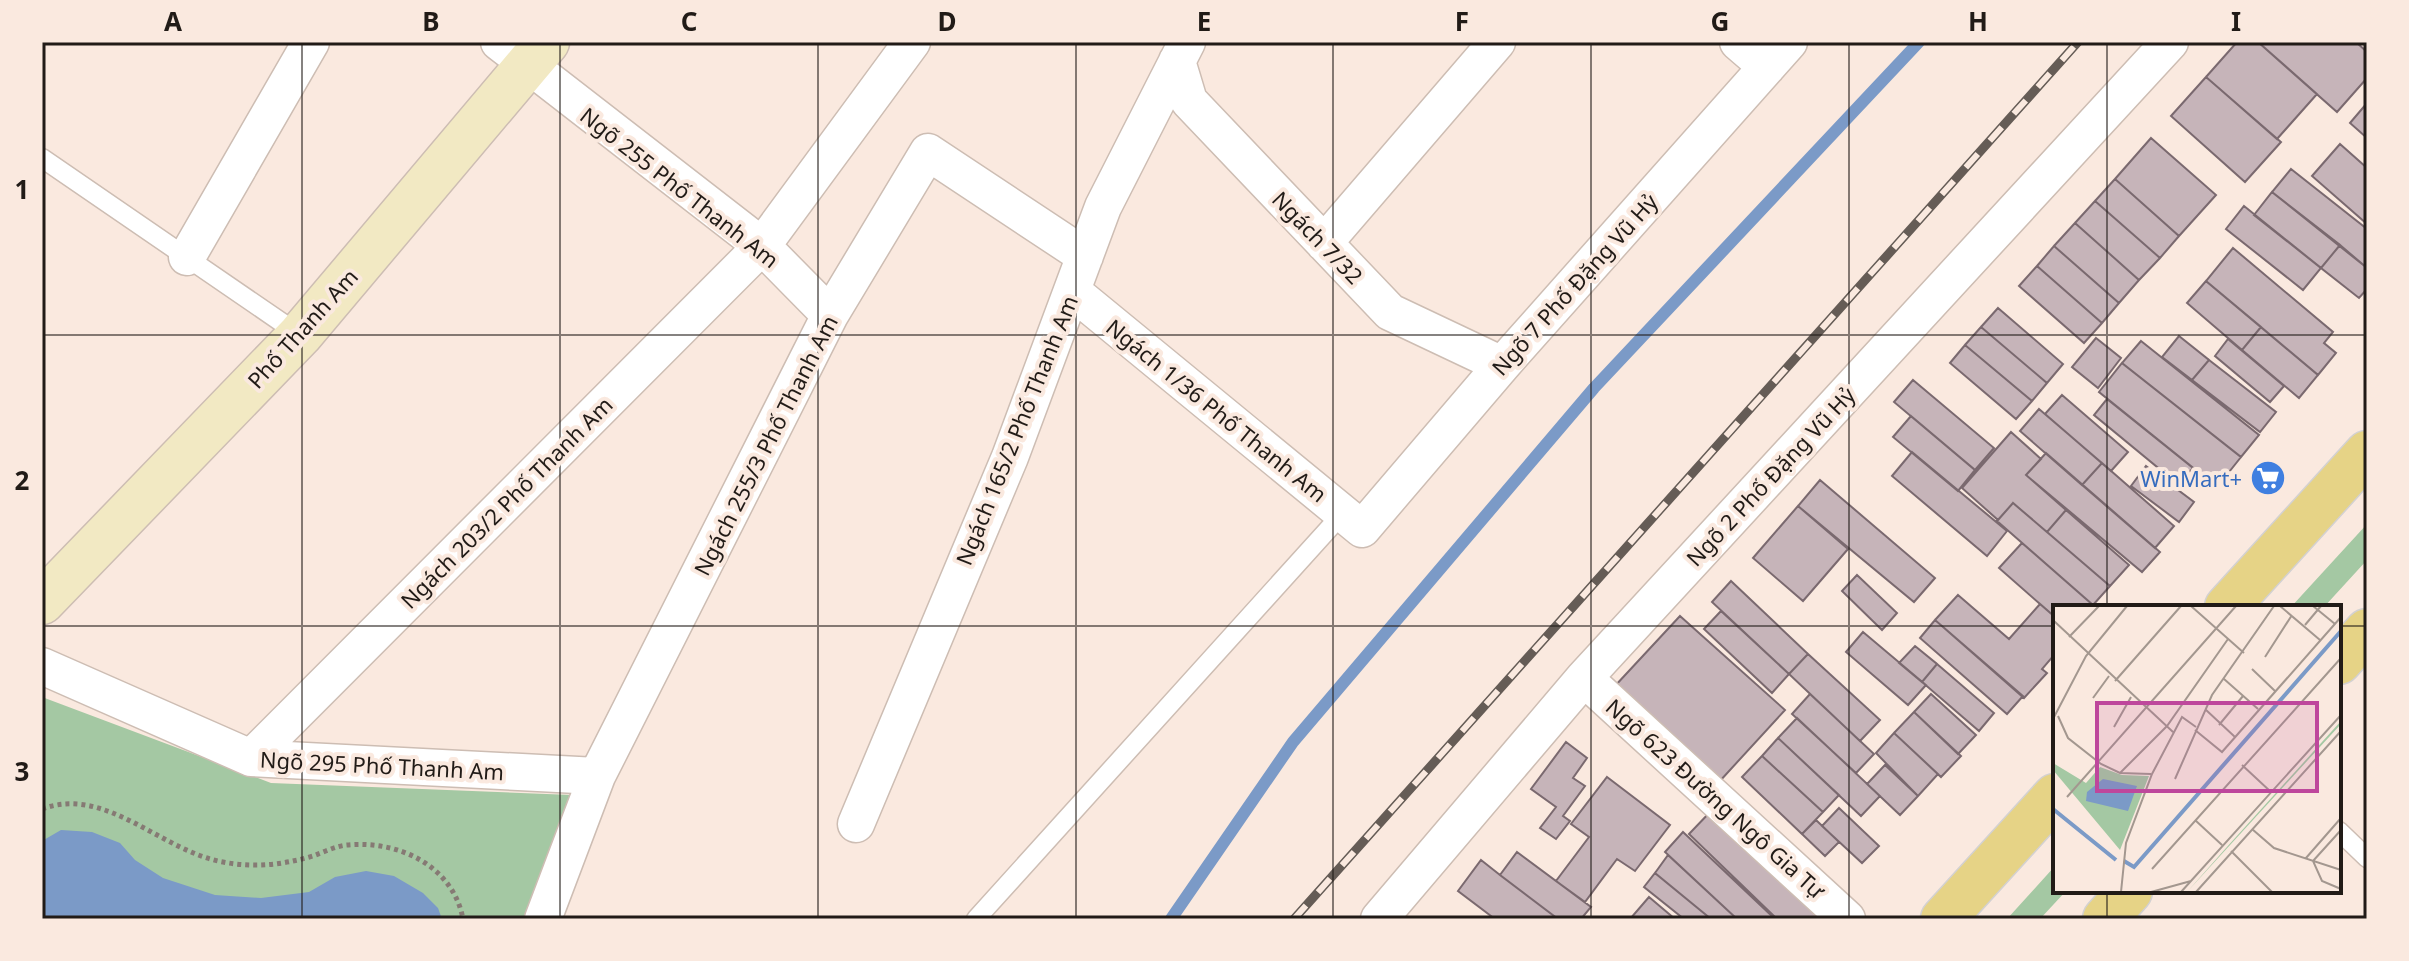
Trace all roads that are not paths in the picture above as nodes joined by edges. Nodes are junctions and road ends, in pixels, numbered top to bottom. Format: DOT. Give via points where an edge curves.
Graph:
graph roads {
  1 [pos="311,42"];
  2 [pos="912,42"];
  3 [pos="1497,42"];
  4 [pos="1738,42"];
  5 [pos="2170,42"];
  6 [pos="524,50"];
  7 [pos="1182,52"];
  8 [pos="1778,54"];
  9 [pos="42,158"];
  10 [pos="1324,243"];
  11 [pos="762,246"];
  12 [pos="1085,256"];
  13 [pos="187,257"];
  14 [pos="1072,291"];
  15 [pos="830,315"];
  16 [pos="300,335"];
  17 [pos="1502,365"];
  18 [pos="2367,453"];
  19 [pos="1352,521"];
  20 [pos="42,602"];
  21 [pos="2229,605"];
  22 [pos="2367,631"];
  23 [pos="2341,660"];
  24 [pos="42,666"];
  25 [pos="1584,678"];
  26 [pos="251,758"];
  27 [pos="597,776"];
  28 [pos="2053,798"];
  29 [pos="856,824"];
  30 [pos="2341,833"];
  31 [pos="2367,858"];
  32 [pos="2128,893"];
  33 [pos="543,919"];
  34 [pos="976,919"];
  35 [pos="1379,919"];
  36 [pos="1847,919"];
  37 [pos="1943,919"];
  38 [pos="2105,919"];
  1 -- 13 [label="street"];
  2 -- 11 [label="street, Ngách 203/2 Phố Thanh Am"];
  3 -- 10 [label="street"];
  4 -- 8 [label="street"];
  5 -- 25 [label="street, Ngõ 2 Phố Đặng Vũ Hỷ"];
  6 -- 11 [label="street, Ngõ 255 Phố Thanh Am"];
  6 -- 16 [label="street, Phố Thanh Am"];
  7 -- 10 [label="street, Ngách 7/32" via="1189,101"];
  7 -- 12 [label="street, Ngách 165/2 Phố Thanh Am" via="1103,207"];
  8 -- 17 [label="street, Ngõ 7 Phố Đặng Vũ Hỷ"];
  9 -- 13 [label="lane"];
  10 -- 17 [label="street, Ngách 7/32" via="1390,312"];
  11 -- 15 [label="street, Ngõ 255 Phố Thanh Am"];
  11 -- 26 [label="street, Ngách 203/2 Phố Thanh Am"];
  12 -- 14 [label="street, Ngách 165/2 Phố Thanh Am"];
  12 -- 15 [label="street, Ngách 255/3 Phố Thanh Am" via="928,152"];
  13 -- 16 [label="lane"];
  14 -- 19 [label="street, Ngách 1/36 Phố Thanh Am"];
  14 -- 29 [label="street, Ngách 165/2 Phố Thanh Am" via="1010,457"];
  15 -- 27 [label="street, Ngách 255/3 Phố Thanh Am"];
  16 -- 20 [label="street, Phố Thanh Am"];
  17 -- 19 [label="street, Ngõ 7 Phố Đặng Vũ Hỷ"];
  18 -- 21 [label="main road"];
  19 -- 34 [label="lane"];
  22 -- 23 [label="main road"];
  24 -- 26 [label="street, Ngõ 295 Phố Thanh Am"];
  25 -- 35 [label="street, Ngõ 2 Phố Đặng Vũ Hỷ"];
  25 -- 36 [label="street, Ngõ 623 Đường Ngô Gia Tự"];
  26 -- 27 [label="street, Ngõ 295 Phố Thanh Am"];
  27 -- 33 [label="street, Ngách 255/3 Phố Thanh Am"];
  28 -- 37 [label="main road"];
  30 -- 31 [label="lane"];
  32 -- 38 [label="main road"];
}
